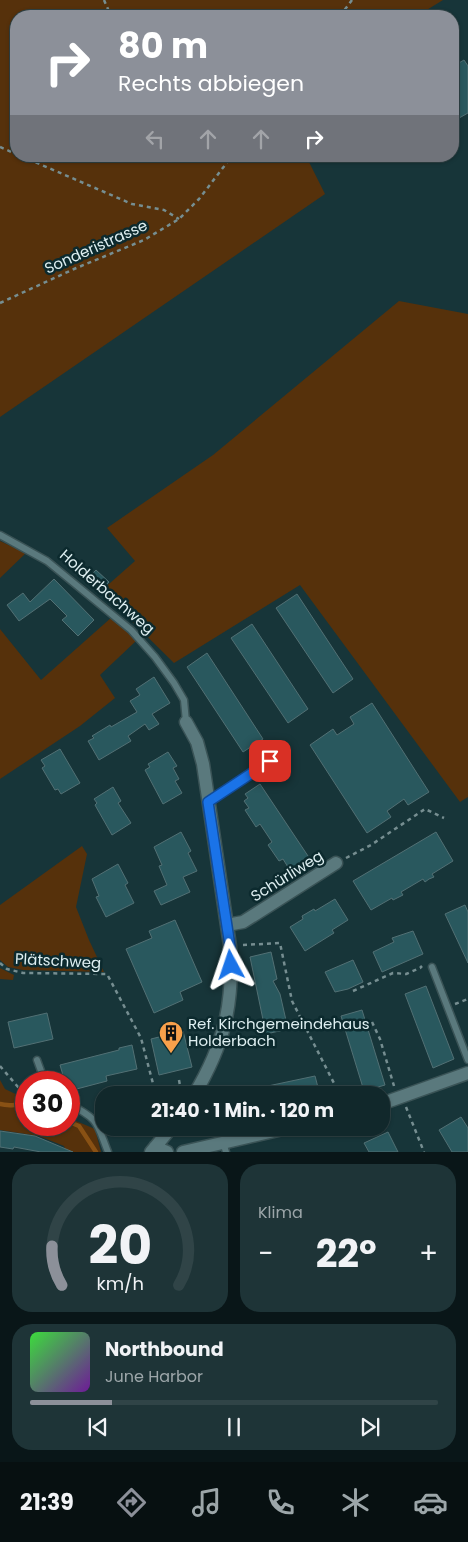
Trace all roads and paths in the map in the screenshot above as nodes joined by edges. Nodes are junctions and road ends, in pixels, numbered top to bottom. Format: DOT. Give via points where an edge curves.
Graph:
graph roads {
  1 [pos="35,162"];
  2 [pos="227,162"];
  3 [pos="179,219"];
  4 [pos="0,303"];
  5 [pos="0,535"];
  6 [pos="186,722"];
  7 [pos="270,761"];
  8 [pos="208,802"];
  9 [pos="444,818"];
  10 [pos="336,863"];
  11 [pos="227,925"];
  12 [pos="238,945"];
  13 [pos="0,964"];
  14 [pos="422,965"];
  15 [pos="432,967"];
  16 [pos="7,969"];
  17 [pos="0,970"];
  18 [pos="352,990"];
  19 [pos="468,999"];
  20 [pos="454,1004"];
  21 [pos="372,1022"];
  22 [pos="37,1060"];
  23 [pos="468,1060"];
  24 [pos="0,1066"];
  25 [pos="41,1071"];
  26 [pos="468,1072"];
  27 [pos="179,1080"];
  28 [pos="15,1084"];
  29 [pos="154,1086"];
  30 [pos="183,1086"];
  31 [pos="194,1086"];
  32 [pos="335,1086"];
  33 [pos="396,1092"];
  34 [pos="390,1101"];
  35 [pos="406,1107"];
  36 [pos="80,1111"];
  37 [pos="166,1136"];
  38 [pos="261,1136"];
  39 [pos="225,1147"];
  40 [pos="158,1150"];
  41 [pos="108,1152"];
  42 [pos="183,1152"];
  43 [pos="424,1152"];
  1 -- 3 [label="path" via="132,204 164,210"];
  2 -- 3 [label="path, Sonderistrasse"];
  3 -- 4 [label="path, Sonderistrasse" via="144,240"];
  5 -- 6 [label="lane, Holderbachweg" via="47,561 131,630 155,657 184,700"];
  6 -- 8 [label="street, Holderbachweg" via="197,742"];
  7 -- 8 [label="lane"];
  8 -- 11 [label="street, Holderbachweg"];
  9 -- 10 [label="path" via="424,809 371,845"];
  10 -- 11 [label="street, Schürliweg" via="243,922"];
  11 -- 31 [label="street, Holderbachweg" via="232,986 228,1013 212,1063"];
  12 -- 32 [label="path" via="280,943 292,1001"];
  13 -- 16 [label="path, Plätschweg"];
  14 -- 18 [label="path" via="406,974 393,973"];
  15 -- 23 [label="lane"];
  16 -- 17 [label="path"];
  16 -- 29 [label="path, Plätschweg" via="23,973 107,974 141,1038"];
  19 -- 20 [label="path"];
  21 -- 33 [label="path"];
  22 -- 25 [label="lane"];
  24 -- 28 [label="path"];
  26 -- 34 [label="street"];
  27 -- 30 [label="path"];
  35 -- 43 [label="path"];
  36 -- 41 [label="lane" via="94,1119"];
  37 -- 40 [label="street"];
  38 -- 39 [label="street"];
  39 -- 42 [label="street"];
}
